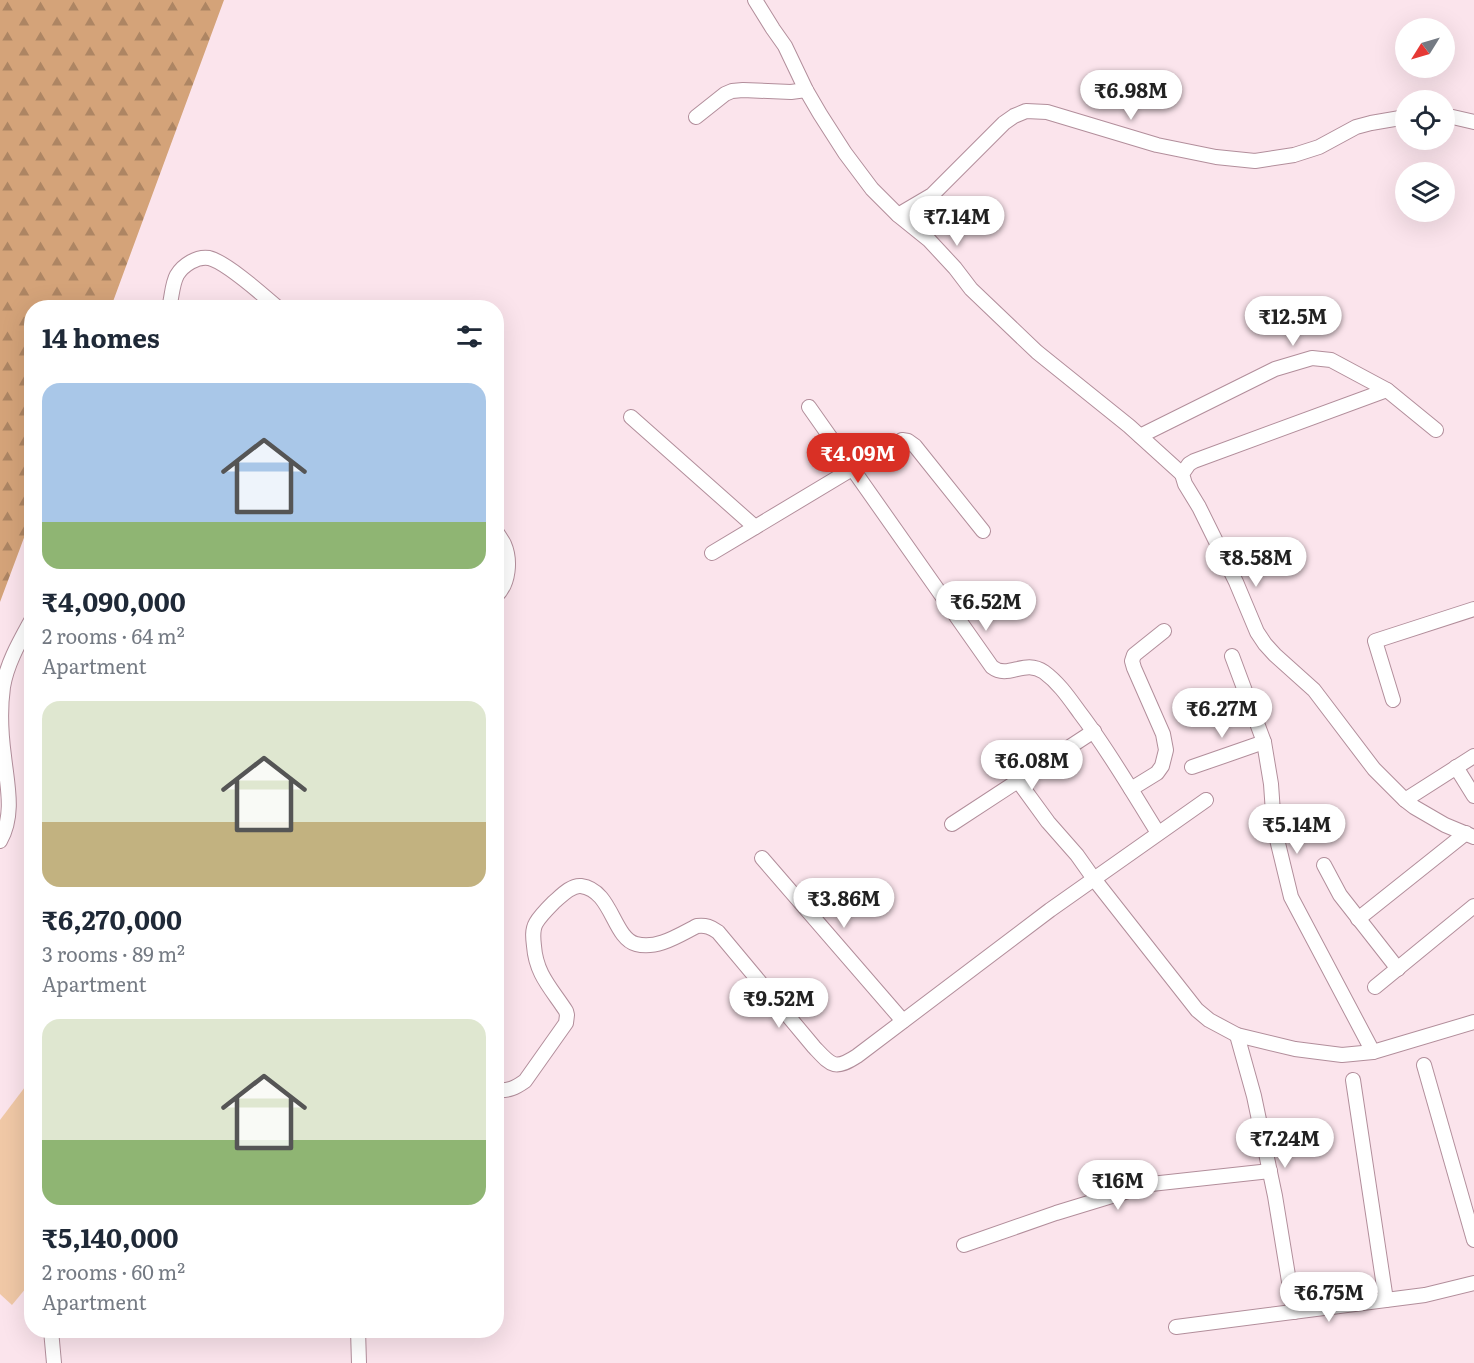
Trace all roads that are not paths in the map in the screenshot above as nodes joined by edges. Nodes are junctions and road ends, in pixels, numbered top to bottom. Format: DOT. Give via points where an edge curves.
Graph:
graph roads {
  1 [pos="755,0"];
  2 [pos="806,90"];
  3 [pos="696,117"];
  4 [pos="1455,118"];
  5 [pos="1395,119"];
  6 [pos="1474,122"];
  7 [pos="898,215"];
  8 [pos="171,300"];
  9 [pos="268,300"];
  10 [pos="1388,390"];
  11 [pos="809,407"];
  12 [pos="631,417"];
  13 [pos="1436,430"];
  14 [pos="1140,436"];
  15 [pos="852,469"];
  16 [pos="1182,474"];
  17 [pos="755,527"];
  18 [pos="983,531"];
  19 [pos="504,544"];
  20 [pos="712,554"];
  21 [pos="504,584"];
  22 [pos="1474,609"];
  23 [pos="1164,631"];
  24 [pos="24,634"];
  25 [pos="1232,656"];
  26 [pos="1394,700"];
  27 [pos="1094,731"];
  28 [pos="1264,741"];
  29 [pos="1474,756"];
  30 [pos="1192,767"];
  31 [pos="1456,767"];
  32 [pos="1018,781"];
  33 [pos="1131,789"];
  34 [pos="1474,796"];
  35 [pos="1206,800"];
  36 [pos="1406,800"];
  37 [pos="952,824"];
  38 [pos="1158,833"];
  39 [pos="1470,835"];
  40 [pos="0,842"];
  41 [pos="762,858"];
  42 [pos="1324,865"];
  43 [pos="1094,879"];
  44 [pos="1474,906"];
  45 [pos="1358,919"];
  46 [pos="1398,969"];
  47 [pos="1375,987"];
  48 [pos="903,1021"];
  49 [pos="1474,1022"];
  50 [pos="1237,1035"];
  51 [pos="1373,1052"];
  52 [pos="1424,1065"];
  53 [pos="1353,1080"];
  54 [pos="504,1091"];
  55 [pos="1270,1171"];
  56 [pos="1474,1240"];
  57 [pos="964,1245"];
  58 [pos="1474,1283"];
  59 [pos="1386,1300"];
  60 [pos="1294,1312"];
  61 [pos="1176,1327"];
  62 [pos="52,1338"];
  63 [pos="358,1338"];
  64 [pos="54,1363"];
  65 [pos="359,1363"];
  1 -- 2 [label="street" via="786,46"];
  2 -- 3 [label="street" via="732,90"];
  2 -- 7 [label="street" via="845,153"];
  4 -- 6 [label="street"];
  5 -- 7 [label="street" via="1356,127 1294,155 1255,161 1157,145 1047,112 1026,111 1004,123 932,195"];
  7 -- 14 [label="street" via="930,240 971,289 1037,352"];
  8 -- 9 [label="street" via="178,272 191,262 209,258 225,265"];
  10 -- 13 [label="street"];
  10 -- 14 [label="street" via="1331,360 1312,358 1275,369"];
  10 -- 16 [label="street" via="1189,464"];
  11 -- 15 [label="street"];
  12 -- 17 [label="street"];
  14 -- 16 [label="street"];
  15 -- 17 [label="street"];
  15 -- 18 [label="street" via="902,440 908,441"];
  15 -- 27 [label="street" via="992,667 1006,671 1036,667 1059,685"];
  16 -- 36 [label="street" via="1265,644 1314,690 1374,769"];
  17 -- 20 [label="street"];
  19 -- 21 [label="street" via="508,561"];
  22 -- 26 [label="street" via="1375,641"];
  23 -- 33 [label="street" via="1134,655 1132,661 1164,734 1165,758 1157,773"];
  24 -- 40 [label="street" via="3,687 9,812"];
  25 -- 28 [label="street"];
  27 -- 32 [label="street"];
  27 -- 33 [label="street"];
  28 -- 30 [label="street"];
  28 -- 51 [label="street" via="1274,827 1291,897"];
  29 -- 31 [label="street"];
  31 -- 34 [label="street"];
  31 -- 36 [label="street"];
  32 -- 37 [label="street"];
  32 -- 43 [label="street"];
  33 -- 38 [label="street"];
  35 -- 38 [label="street"];
  36 -- 39 [label="street" via="1444,825"];
  38 -- 43 [label="street"];
  39 -- 45 [label="street"];
  41 -- 48 [label="street"];
  42 -- 45 [label="street"];
  43 -- 48 [label="street"];
  43 -- 50 [label="street" via="1197,1010"];
  44 -- 46 [label="street"];
  45 -- 46 [label="street"];
  46 -- 47 [label="street"];
  48 -- 54 [label="street" via="845,1063 833,1064 814,1047 718,932 697,926 660,943 636,944 626,938 596,893 575,886 548,908 533,934 540,973 566,1011 566,1023 525,1081"];
  49 -- 51 [label="street"];
  50 -- 51 [label="street" via="1342,1055"];
  50 -- 55 [label="street"];
  52 -- 56 [label="street"];
  53 -- 59 [label="street"];
  55 -- 57 [label="street" via="1151,1184"];
  55 -- 60 [label="street"];
  58 -- 59 [label="street"];
  59 -- 60 [label="street"];
  60 -- 61 [label="street"];
  62 -- 64 [label="street"];
  63 -- 65 [label="street"];
}
